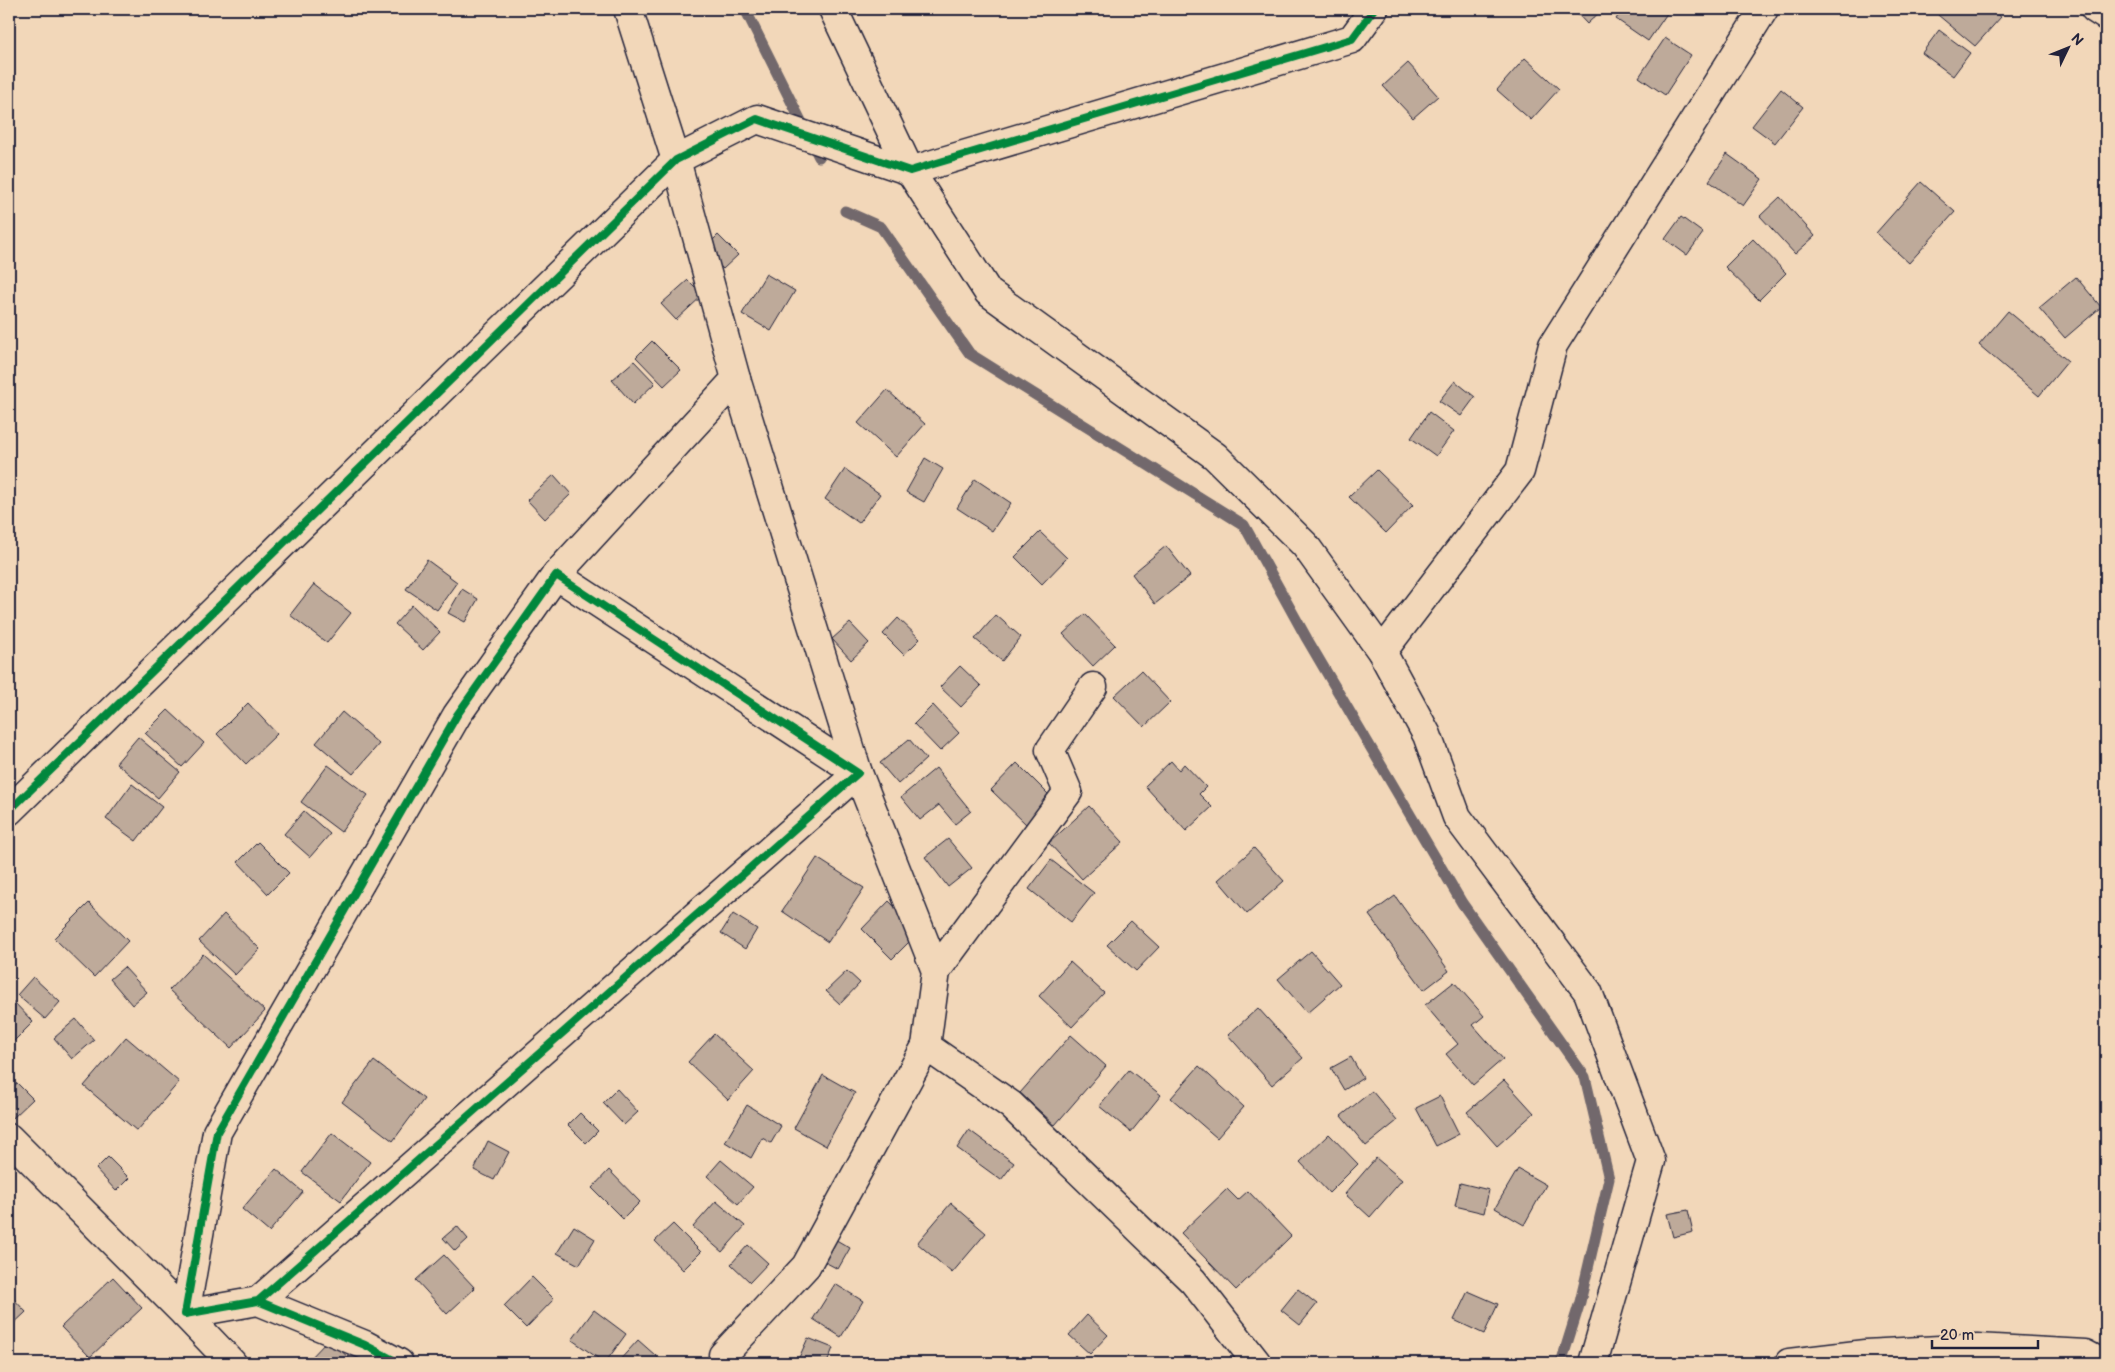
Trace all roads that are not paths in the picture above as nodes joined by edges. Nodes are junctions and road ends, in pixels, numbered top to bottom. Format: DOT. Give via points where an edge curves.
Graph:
graph roads {
  1 [pos="628,9"];
  2 [pos="833,9"];
  3 [pos="1374,9"];
  4 [pos="1764,9"];
  5 [pos="2095,9"];
  6 [pos="2106,16"];
  7 [pos="676,160"];
  8 [pos="910,171"];
  9 [pos="736,379"];
  10 [pos="556,575"];
  11 [pos="1382,652"];
  12 [pos="1093,687"];
  13 [pos="858,773"];
  14 [pos="9,811"];
  15 [pos="936,972"];
  16 [pos="926,1046"];
  17 [pos="9,1138"];
  18 [pos="258,1301"];
  19 [pos="185,1314"];
  20 [pos="728,1361"];
  21 [pos="232,1363"];
  22 [pos="399,1363"];
  23 [pos="1257,1363"];
  24 [pos="1593,1363"];
  25 [pos="1789,1363"];
  26 [pos="2102,1363"];
  1 -- 7 [label="street"];
  2 -- 8 [label="street"];
  3 -- 8 [label="street" via="1352,39"];
  4 -- 11 [label="street" via="1553,345 1520,471"];
  5 -- 6 [label="street"];
  7 -- 8 [label="street" via="757,119"];
  7 -- 9 [label="street"];
  7 -- 14 [label="street"];
  8 -- 11 [label="street" via="988,292 1215,456 1305,545"];
  9 -- 10 [label="street"];
  9 -- 13 [label="street"];
  10 -- 13 [label="street"];
  10 -- 19 [label="street" via="457,715 218,1132"];
  11 -- 24 [label="street" via="1427,735 1457,817 1588,992 1651,1162"];
  12 -- 15 [label="street" via="1050,750 1068,792"];
  13 -- 15 [label="street"];
  13 -- 18 [label="street"];
  15 -- 16 [label="street"];
  16 -- 20 [label="street" via="806,1266"];
  16 -- 23 [label="street" via="1011,1105 1193,1280"];
  17 -- 19 [label="street"];
  18 -- 19 [label="street"];
  18 -- 22 [label="street" via="365,1345"];
  19 -- 21 [label="street"];
  25 -- 26 [label="street" via="1866,1354 1977,1348 2085,1354"];
}
